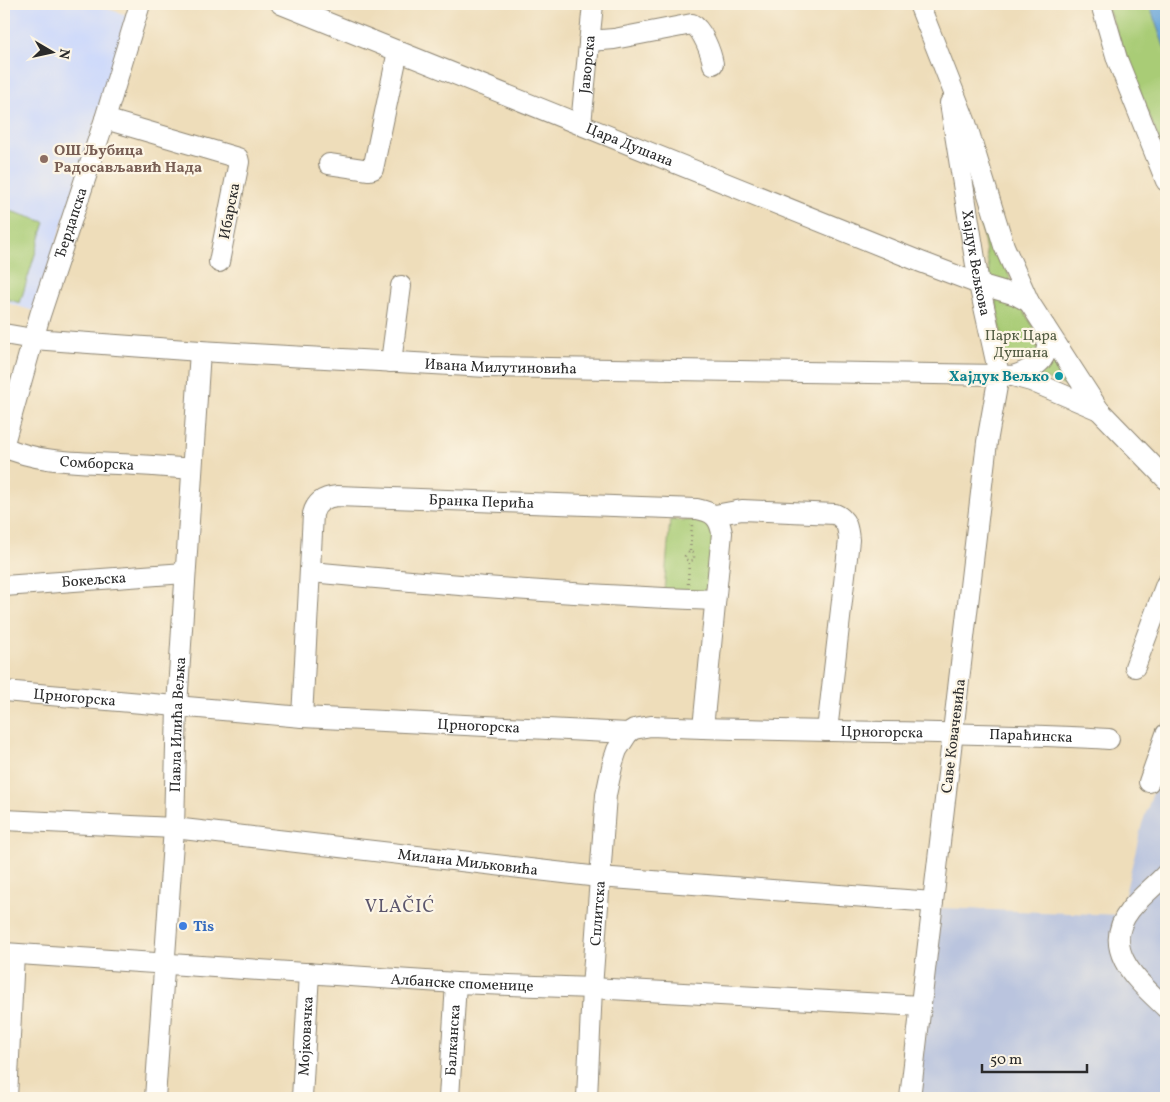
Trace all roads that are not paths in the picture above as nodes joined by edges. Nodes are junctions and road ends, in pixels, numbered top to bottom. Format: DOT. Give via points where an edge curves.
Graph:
graph roads {
  1 [pos="140,4"];
  2 [pos="281,4"];
  3 [pos="593,4"];
  4 [pos="919,4"];
  5 [pos="1101,4"];
  6 [pos="306,9"];
  7 [pos="590,41"];
  8 [pos="398,51"];
  9 [pos="713,64"];
  10 [pos="946,75"];
  11 [pos="105,119"];
  12 [pos="581,124"];
  13 [pos="328,164"];
  14 [pos="1166,180"];
  15 [pos="219,262"];
  16 [pos="979,284"];
  17 [pos="401,286"];
  18 [pos="1029,302"];
  19 [pos="1044,325"];
  20 [pos="4,334"];
  21 [pos="33,338"];
  22 [pos="200,351"];
  23 [pos="391,362"];
  24 [pos="1006,375"];
  25 [pos="1099,410"];
  26 [pos="4,445"];
  27 [pos="192,469"];
  28 [pos="1166,479"];
  29 [pos="715,515"];
  30 [pos="311,572"];
  31 [pos="185,573"];
  32 [pos="1166,584"];
  33 [pos="4,586"];
  34 [pos="715,600"];
  35 [pos="1135,667"];
  36 [pos="4,692"];
  37 [pos="177,706"];
  38 [pos="302,717"];
  39 [pos="703,728"];
  40 [pos="827,731"];
  41 [pos="628,733"];
  42 [pos="954,733"];
  43 [pos="1166,734"];
  44 [pos="1109,739"];
  45 [pos="1149,782"];
  46 [pos="4,820"];
  47 [pos="174,828"];
  48 [pos="1166,874"];
  49 [pos="599,877"];
  50 [pos="933,902"];
  51 [pos="9,953"];
  52 [pos="164,963"];
  53 [pos="309,973"];
  54 [pos="456,983"];
  55 [pos="592,988"];
  56 [pos="921,1006"];
  57 [pos="1166,1008"];
  58 [pos="7,1098"];
  59 [pos="155,1098"];
  60 [pos="302,1098"];
  61 [pos="449,1098"];
  62 [pos="587,1098"];
  63 [pos="910,1098"];
  1 -- 11 [label="street, Ђердапска"];
  2 -- 6 [label="street, Цара Душана"];
  3 -- 7 [label="street, Јаворска"];
  4 -- 10 [label="street, Хајдук Вељкова"];
  5 -- 14 [label="street" via="1117,59"];
  6 -- 8 [label="street, Цара Душана"];
  7 -- 9 [label="street" via="692,24 710,52"];
  7 -- 12 [label="street, Јаворска"];
  8 -- 12 [label="street, Цара Душана"];
  8 -- 13 [label="street" via="373,169"];
  10 -- 16 [label="street, Хајдук Вељкова"];
  10 -- 18 [label="street, Хајдук Вељкова" via="966,123 1004,246"];
  11 -- 15 [label="street, Ибарска" via="235,156 238,160"];
  11 -- 21 [label="street, Ђердапска"];
  12 -- 16 [label="street, Цара Душана"];
  16 -- 18 [label="street, Цара Душана"];
  16 -- 24 [label="street, Хајдук Вељкова"];
  17 -- 23 [label="street"];
  18 -- 19 [label="street, Хајдук Вељкова"];
  19 -- 24 [label="street" via="1048,338 1044,358 1038,365"];
  19 -- 25 [label="street, Хајдук Вељкова"];
  20 -- 21 [label="street, Ивана Милутиновића"];
  21 -- 22 [label="street, Ивана Милутиновића"];
  21 -- 26 [label="street, Ђердапска"];
  22 -- 23 [label="street, Ивана Милутиновића"];
  22 -- 27 [label="street, Павла Илића Вељка"];
  23 -- 24 [label="street, Ивана Милутиновића" via="487,367"];
  24 -- 25 [label="street, Хајдук Вељкова"];
  24 -- 42 [label="street, Саве Ковачевића" via="987,442"];
  25 -- 28 [label="street, Хајдук Вељкова"];
  26 -- 27 [label="street, Сомборска" via="29,456 46,459"];
  27 -- 31 [label="street, Павла Илића Вељка"];
  29 -- 30 [label="street, Бранка Перића" via="697,509 330,497 314,509"];
  29 -- 34 [label="street" via="722,534"];
  29 -- 40 [label="street, Бранка Перића" via="742,510 835,514 847,525 849,540"];
  30 -- 34 [label="street" via="501,589"];
  30 -- 38 [label="street, Бранка Перића"];
  31 -- 33 [label="street, Бокељска"];
  31 -- 37 [label="street, Павла Илића Вељка"];
  32 -- 35 [label="street"];
  34 -- 39 [label="street"];
  36 -- 37 [label="street, Црногорска"];
  37 -- 38 [label="street, Црногорска"];
  37 -- 47 [label="street, Павла Илића Вељка"];
  38 -- 41 [label="street, Црногорска"];
  39 -- 40 [label="street, Црногорска"];
  39 -- 41 [label="street, Црногорска" via="651,726"];
  40 -- 42 [label="street, Црногорска"];
  41 -- 49 [label="street, Сплитска" via="617,750 609,776"];
  42 -- 44 [label="street, Параћинска"];
  42 -- 50 [label="street, Саве Ковачевића"];
  43 -- 45 [label="street"];
  46 -- 47 [label="street, Милана Миљковића"];
  47 -- 49 [label="street, Милана Миљковића"];
  47 -- 52 [label="street, Павла Илића Вељка"];
  48 -- 57 [label="street" via="1130,910 1119,940 1126,966"];
  49 -- 50 [label="street, Милана Миљковића"];
  49 -- 55 [label="street, Сплитска"];
  50 -- 56 [label="street, Саве Ковачевића"];
  51 -- 52 [label="street, Албанске споменице"];
  51 -- 58 [label="street"];
  52 -- 53 [label="street, Албанске споменице"];
  52 -- 59 [label="street, Павла Илића Вељка"];
  53 -- 54 [label="street, Албанске споменице"];
  53 -- 60 [label="street, Мојковачка"];
  54 -- 55 [label="street, Албанске споменице"];
  54 -- 61 [label="street, Балканска"];
  55 -- 56 [label="street, Албанске споменице"];
  55 -- 62 [label="street, Сплитска"];
  56 -- 63 [label="street, Саве Ковачевића"];
}
